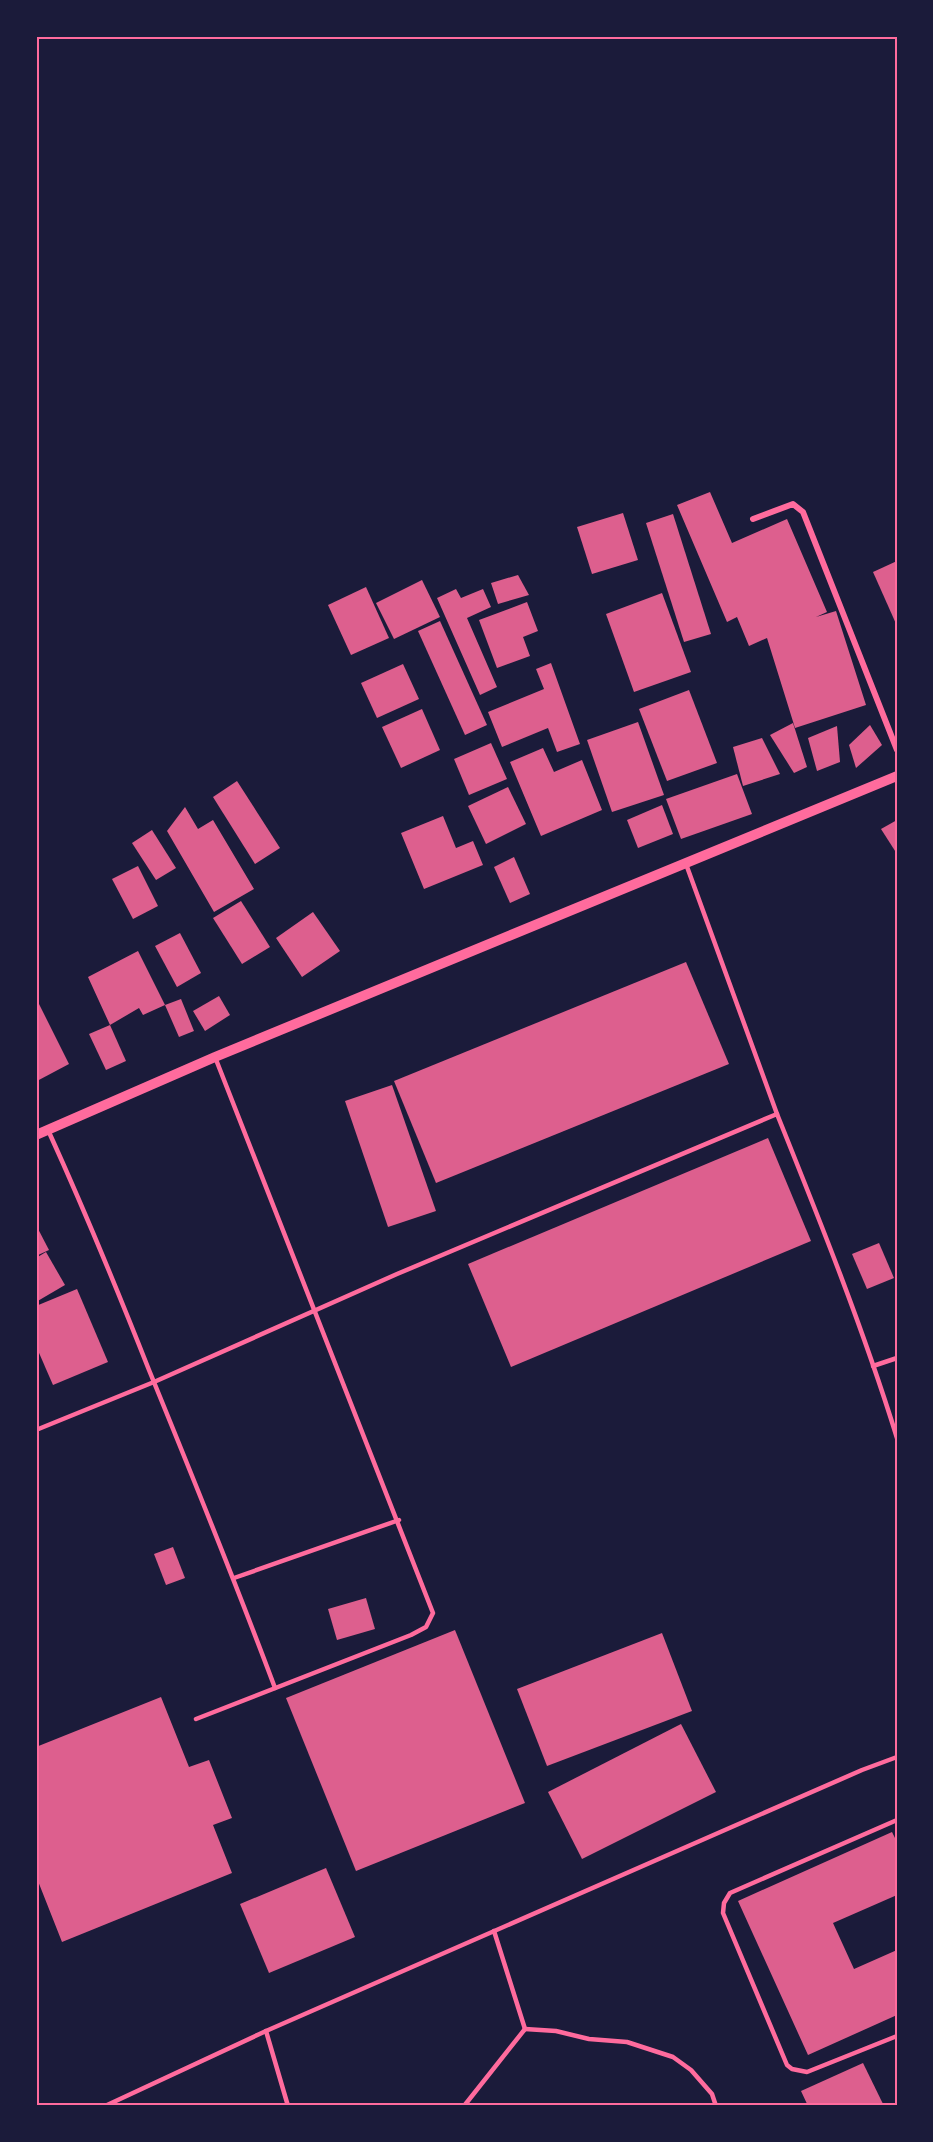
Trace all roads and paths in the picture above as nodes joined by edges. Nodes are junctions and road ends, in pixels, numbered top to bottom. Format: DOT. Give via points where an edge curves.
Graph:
graph roads {
  1 [pos="753,519"];
  2 [pos="897,750"];
  3 [pos="897,776"];
  4 [pos="686,864"];
  5 [pos="215,1057"];
  6 [pos="777,1114"];
  7 [pos="48,1130"];
  8 [pos="36,1135"];
  9 [pos="314,1311"];
  10 [pos="897,1358"];
  11 [pos="873,1366"];
  12 [pos="154,1382"];
  13 [pos="36,1430"];
  14 [pos="897,1438"];
  15 [pos="399,1521"];
  16 [pos="234,1578"];
  17 [pos="274,1688"];
  18 [pos="196,1719"];
  19 [pos="897,1757"];
  20 [pos="897,1820"];
  21 [pos="494,1932"];
  22 [pos="525,2029"];
  23 [pos="266,2031"];
  24 [pos="897,2036"];
  25 [pos="105,2106"];
  26 [pos="288,2106"];
  27 [pos="465,2106"];
  28 [pos="716,2106"];
  1 -- 2 [label="street" via="793,504 803,512"];
  3 -- 4 [label="street"];
  4 -- 5 [label="street"];
  4 -- 6 [label="lane"];
  5 -- 7 [label="street"];
  5 -- 9 [label="lane"];
  6 -- 9 [label="lane"];
  6 -- 11 [label="lane"];
  7 -- 8 [label="street"];
  7 -- 12 [label="lane"];
  9 -- 12 [label="lane"];
  9 -- 15 [label="lane"];
  10 -- 11 [label="lane"];
  11 -- 14 [label="lane"];
  12 -- 13 [label="lane"];
  12 -- 16 [label="lane"];
  15 -- 16 [label="lane"];
  15 -- 17 [label="lane" via="434,1612 426,1627"];
  16 -- 17 [label="lane"];
  17 -- 18 [label="lane"];
  19 -- 21 [label="lane"];
  20 -- 24 [label="lane" via="730,1893 723,1913 792,2069 807,2072"];
  21 -- 22 [label="lane"];
  21 -- 23 [label="lane"];
  22 -- 27 [label="lane"];
  22 -- 28 [label="lane" via="627,2042 673,2057 691,2070 712,2094"];
  23 -- 25 [label="lane"];
  23 -- 26 [label="lane"];
}
